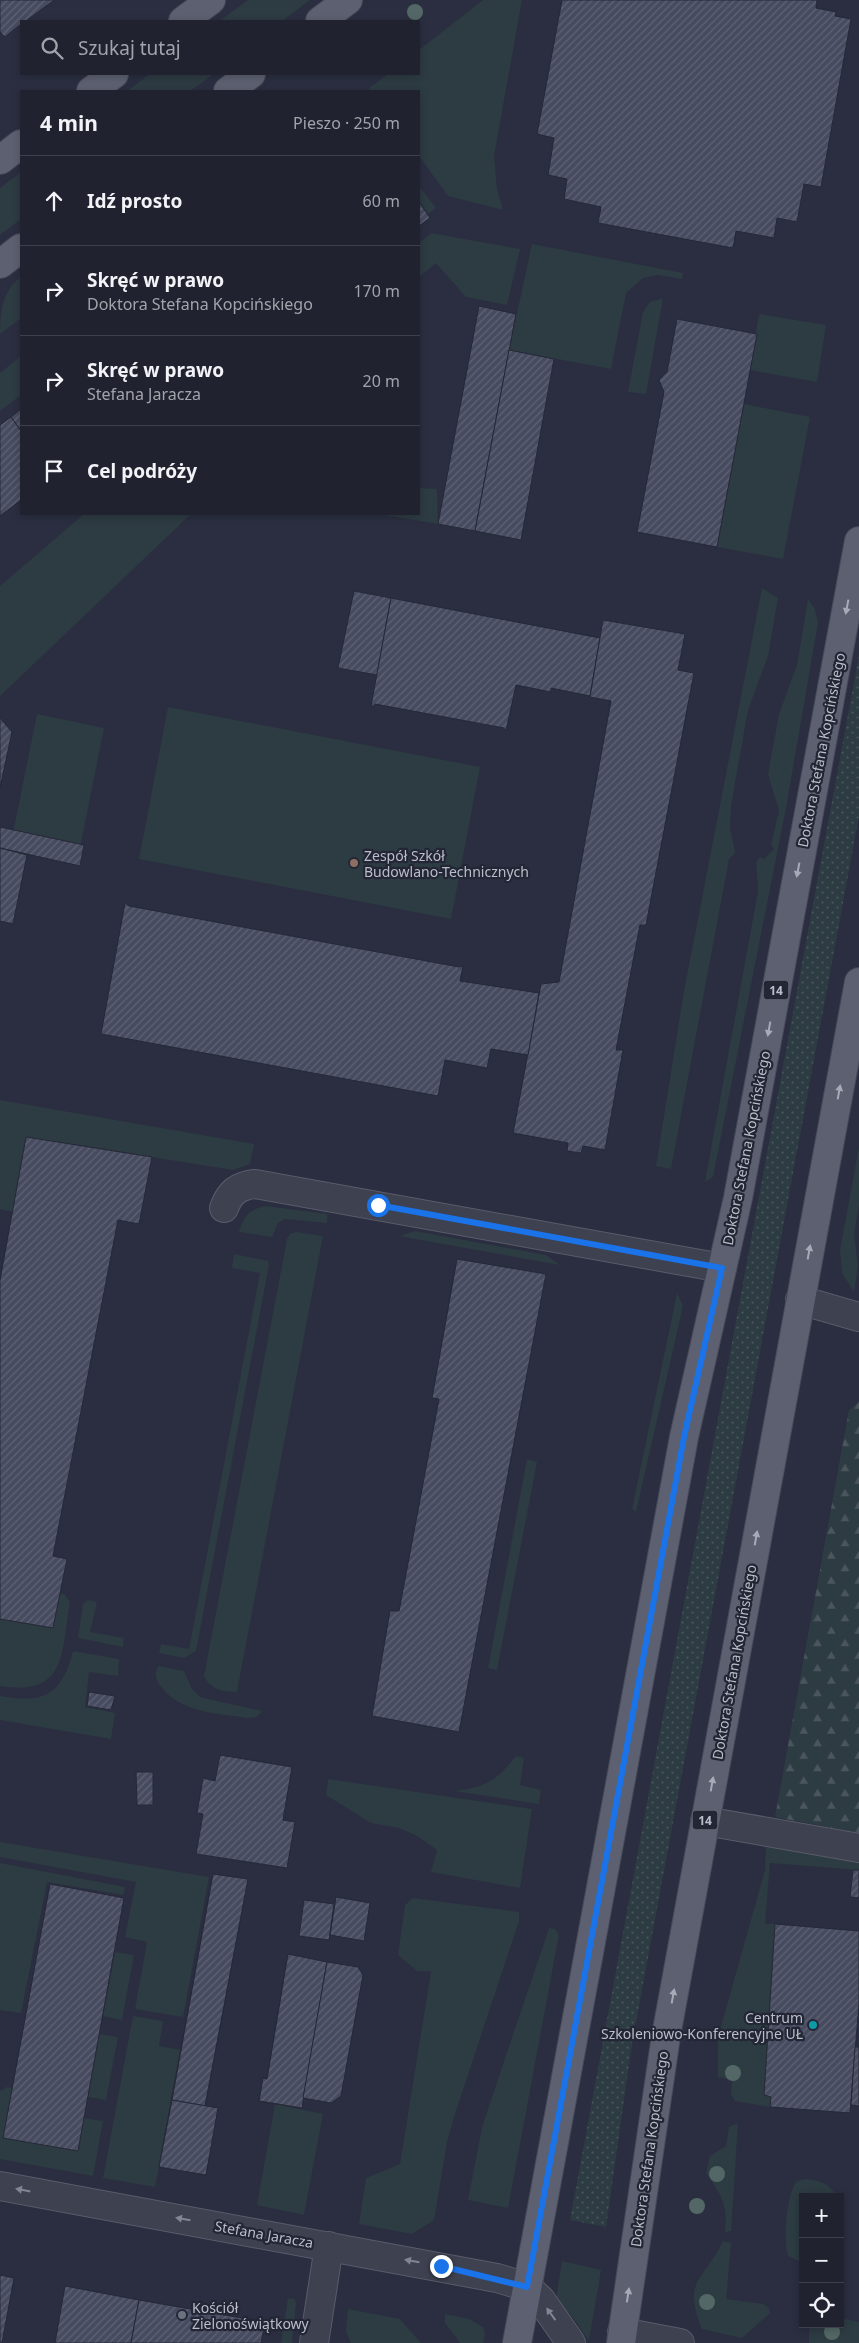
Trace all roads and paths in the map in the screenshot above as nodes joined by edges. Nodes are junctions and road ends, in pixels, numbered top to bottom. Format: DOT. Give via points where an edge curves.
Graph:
graph roads {
  1 [pos="212,0"];
  2 [pos="348,0"];
  3 [pos="184,20"];
  4 [pos="321,20"];
  5 [pos="113,75"];
  6 [pos="250,75"];
  7 [pos="92,90"];
  8 [pos="229,90"];
  9 [pos="20,145"];
  10 [pos="0,160"];
  11 [pos="20,249"];
  12 [pos="0,264"];
  13 [pos="859,541"];
  14 [pos="859,982"];
  15 [pos="224,1208"];
  16 [pos="722,1268"];
  17 [pos="800,1300"];
  18 [pos="859,1317"];
  19 [pos="705,1821"];
  20 [pos="859,1848"];
  21 [pos="0,2186"];
  22 [pos="329,2246"];
  23 [pos="527,2287"];
  24 [pos="622,2338"];
  25 [pos="314,2343"];
  26 [pos="517,2343"];
  27 [pos="572,2343"];
  28 [pos="680,2343"];
  1 -- 3 [label="main road"];
  2 -- 4 [label="main road"];
  5 -- 7 [label="main road"];
  6 -- 8 [label="main road"];
  9 -- 10 [label="main road"];
  11 -- 12 [label="main road"];
  13 -- 16 [label="main road, Doktora Stefana Kopcińskiego / 14, one-way" via="738,1198"];
  17 -- 14 [label="main road, Doktora Stefana Kopcińskiego / 14, one-way"];
  15 -- 16 [label="street" via="234,1190 255,1184"];
  16 -- 23 [label="main road, Doktora Stefana Kopcińskiego / 14" via="684,1437"];
  17 -- 18 [label="street"];
  19 -- 17 [label="main road, Doktora Stefana Kopcińskiego / 14, one-way"];
  19 -- 20 [label="street"];
  24 -- 19 [label="main road, Doktora Stefana Kopcińskiego / 14, one-way" via="664,2045"];
  22 -- 21 [label="street, Stefana Jaracza, one-way"];
  23 -- 22 [label="street, Stefana Jaracza, one-way" via="441,2266"];
  22 -- 25 [label="street"];
  23 -- 26 [label="main road, Doktora Stefana Kopcińskiego / 14"];
  27 -- 23 [label="street, one-way" via="541,2300"];
  24 -- 28 [label="street"];
}
